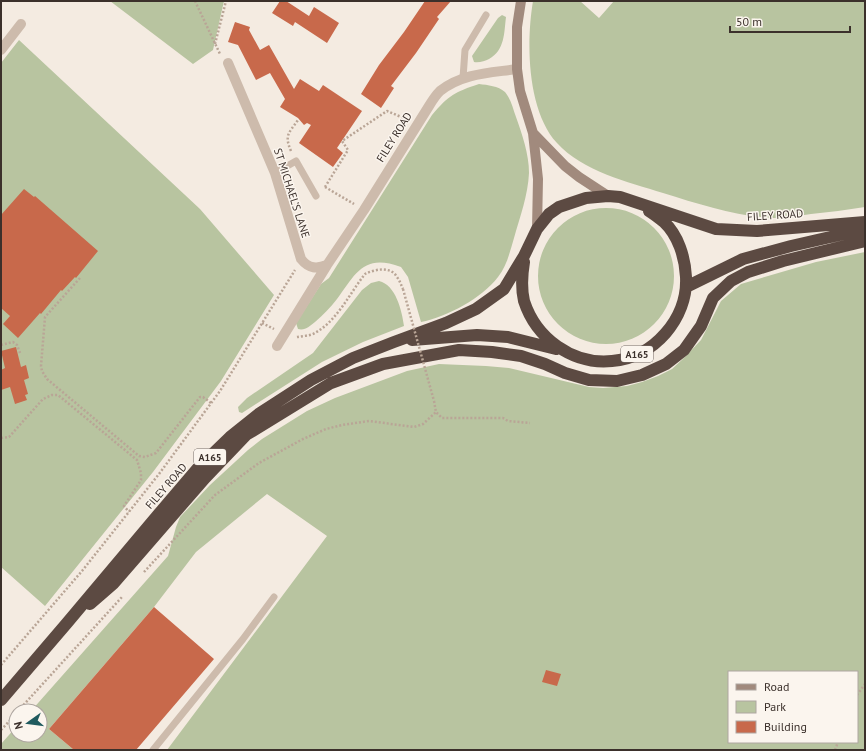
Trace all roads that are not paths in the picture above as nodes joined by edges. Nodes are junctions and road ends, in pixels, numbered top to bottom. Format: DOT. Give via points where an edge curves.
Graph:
graph roads {
  1 [pos="521,1"];
  2 [pos="486,15"];
  3 [pos="21,24"];
  4 [pos="3,44"];
  5 [pos="228,63"];
  6 [pos="517,69"];
  7 [pos="463,78"];
  8 [pos="533,132"];
  9 [pos="275,173"];
  10 [pos="316,196"];
  11 [pos="608,196"];
  12 [pos="642,205"];
  13 [pos="865,222"];
  14 [pos="537,229"];
  15 [pos="865,229"];
  16 [pos="865,241"];
  17 [pos="524,256"];
  18 [pos="327,265"];
  19 [pos="686,287"];
  20 [pos="394,342"];
  21 [pos="277,346"];
  22 [pos="565,352"];
  23 [pos="274,597"];
  24 [pos="67,623"];
  25 [pos="1,700"];
  26 [pos="154,750"];
  1 -- 6 [label="street, FILEY ROAD" via="517,27"];
  2 -- 7 [label="lane" via="465,50"];
  3 -- 4 [label="street"];
  5 -- 9 [label="street, ST MICHAEL'S LANE"];
  6 -- 7 [label="street, FILEY ROAD"];
  6 -- 8 [label="street, FILEY ROAD" via="524,105"];
  7 -- 18 [label="street, FILEY ROAD" via="439,92"];
  8 -- 11 [label="street, FILEY ROAD" via="570,170"];
  8 -- 14 [label="street, FILEY ROAD" via="538,179"];
  9 -- 10 [label="lane" via="296,161"];
  9 -- 18 [label="street, ST MICHAEL'S LANE" via="301,259 313,268"];
  11 -- 12 [label="highway, FILEY ROAD / A165" via="620,197"];
  11 -- 14 [label="highway, FILEY ROAD / A165" via="586,198 559,207"];
  12 -- 13 [label="highway, FILEY ROAD / A165" via="716,229 757,231"];
  12 -- 19 [label="highway, FILEY ROAD / A165" via="664,222 676,238 685,262"];
  14 -- 17 [label="highway, FILEY ROAD / A165"];
  15 -- 19 [label="highway" via="743,259"];
  16 -- 24 [label="highway" via="783,261 730,280 713,298 701,326 684,350 666,364 642,375 617,381 589,380 522,356 459,350 383,364 332,383 246,435 113,584"];
  17 -- 20 [label="highway, FILEY ROAD / A165" via="504,288 476,309"];
  17 -- 22 [label="highway, FILEY ROAD / A165" via="521,279 524,300 532,320 547,339"];
  18 -- 21 [label="street, FILEY ROAD"];
  19 -- 22 [label="highway, FILEY ROAD / A165" via="681,308 671,328 654,345 634,356 612,361 586,360"];
  20 -- 22 [label="highway, FILEY ROAD / A165" via="477,335 508,337"];
  20 -- 24 [label="highway, FILEY ROAD / A165" via="353,358 311,380 260,413 230,437 198,468"];
  23 -- 26 [label="lane"];
  24 -- 25 [label="highway, FILEY ROAD / A165"];
}
